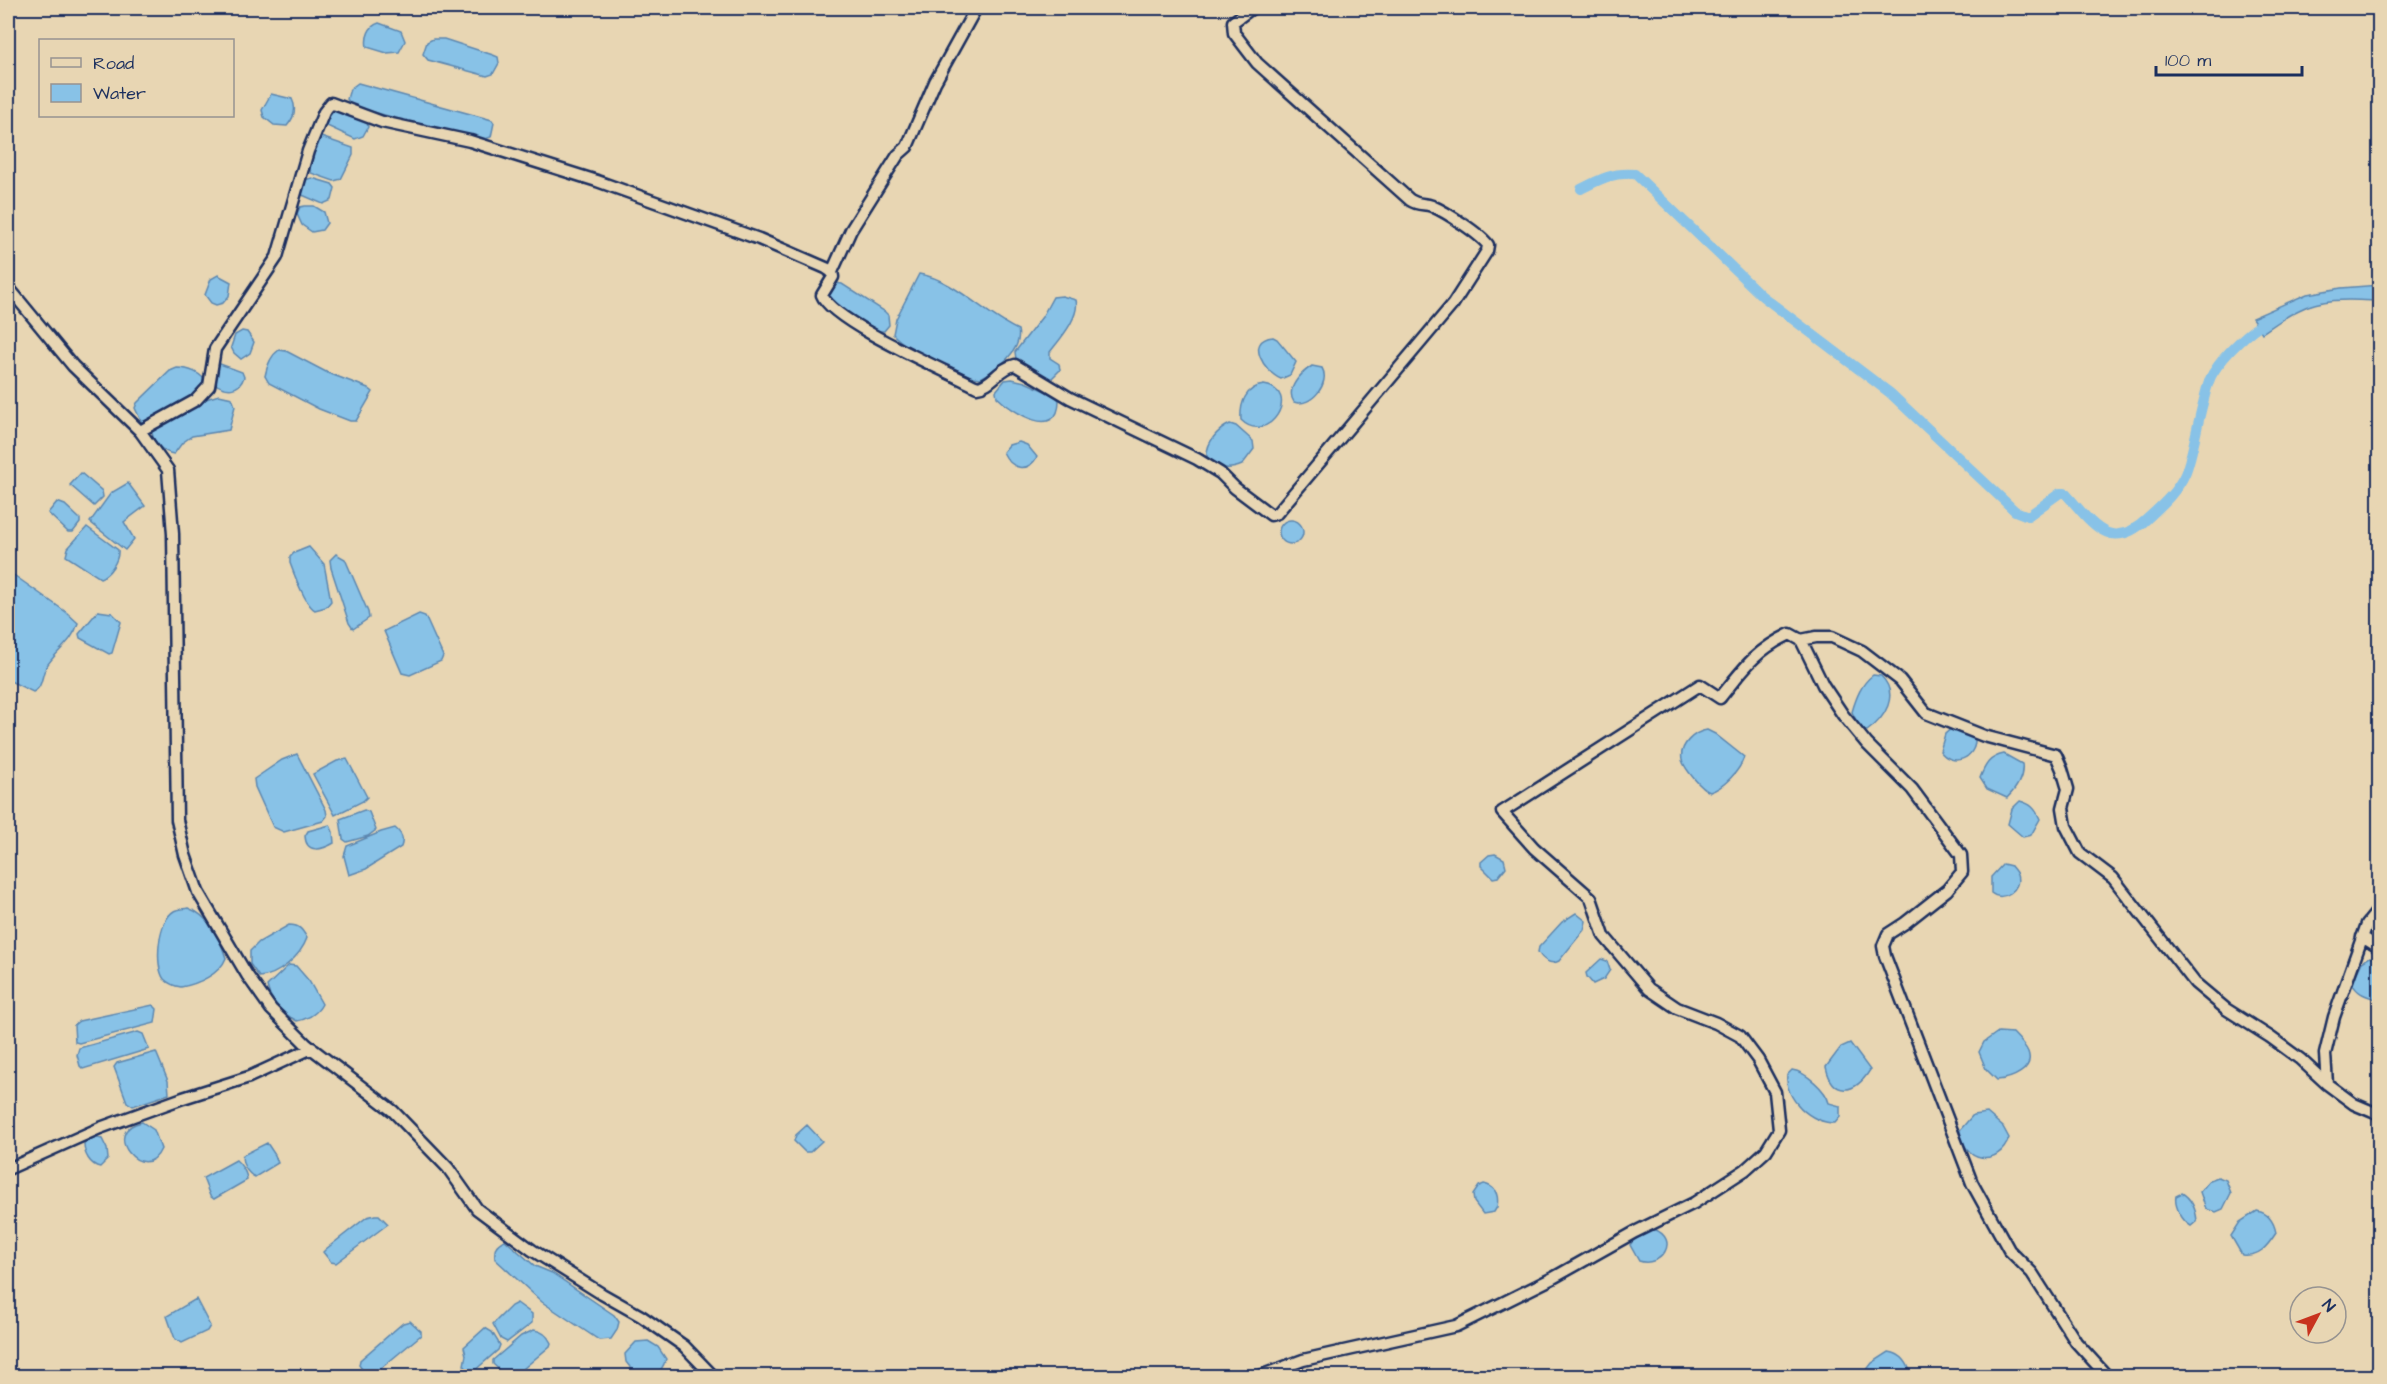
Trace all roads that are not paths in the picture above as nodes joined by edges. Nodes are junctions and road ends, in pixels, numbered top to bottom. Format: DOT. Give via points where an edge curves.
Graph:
graph roads {
  1 [pos="976,8"];
  2 [pos="1252,8"];
  3 [pos="832,272"];
  4 [pos="8,287"];
  5 [pos="140,431"];
  6 [pos="1801,640"];
  7 [pos="2379,908"];
  8 [pos="2362,937"];
  9 [pos="2379,948"];
  10 [pos="312,1048"];
  11 [pos="2327,1084"];
  12 [pos="2379,1115"];
  13 [pos="8,1168"];
  14 [pos="713,1377"];
  15 [pos="1260,1377"];
  16 [pos="2108,1377"];
  1 -- 3 [label="street" via="934,82 907,147 851,230"];
  2 -- 3 [label="street" via="1233,22 1234,33 1257,63 1410,201 1433,207 1488,245 1453,304 1277,513 1271,515 1197,459 1070,398 1015,366 977,387 870,333 824,302 822,295"];
  3 -- 5 [label="street" via="759,239 597,181 470,141 382,122 331,103 308,152 277,257 215,349 209,386 196,400"];
  4 -- 5 [label="street" via="73,366"];
  5 -- 10 [label="street" via="168,470 171,487 175,783 177,820 185,855 198,892 247,975 271,1009"];
  6 -- 11 [label="street" via="1832,638 1862,651 1900,680 1926,713 1984,736 2056,755 2068,789 2063,808 2066,826 2080,853 2113,878 2195,983 2226,1009 2270,1036"];
  6 -- 15 [label="street" via="1790,634 1769,644 1720,698 1700,685 1502,812 1534,848 1591,898 1604,936 1649,989 1677,1008 1740,1035 1775,1092 1779,1130 1766,1151 1745,1170 1694,1203 1456,1326 1303,1360"];
  6 -- 16 [label="street" via="1843,715 1912,789 1961,855 1962,872 1947,890 1888,934 1882,946 1985,1211 2076,1342"];
  7 -- 8 [label="street"];
  8 -- 9 [label="street"];
  8 -- 11 [label="street" via="2325,1054"];
  10 -- 13 [label="street" via="249,1077 100,1128"];
  10 -- 14 [label="street" via="393,1111 448,1168 477,1209 532,1250 684,1346"];
  11 -- 12 [label="street" via="2354,1104"];
}
